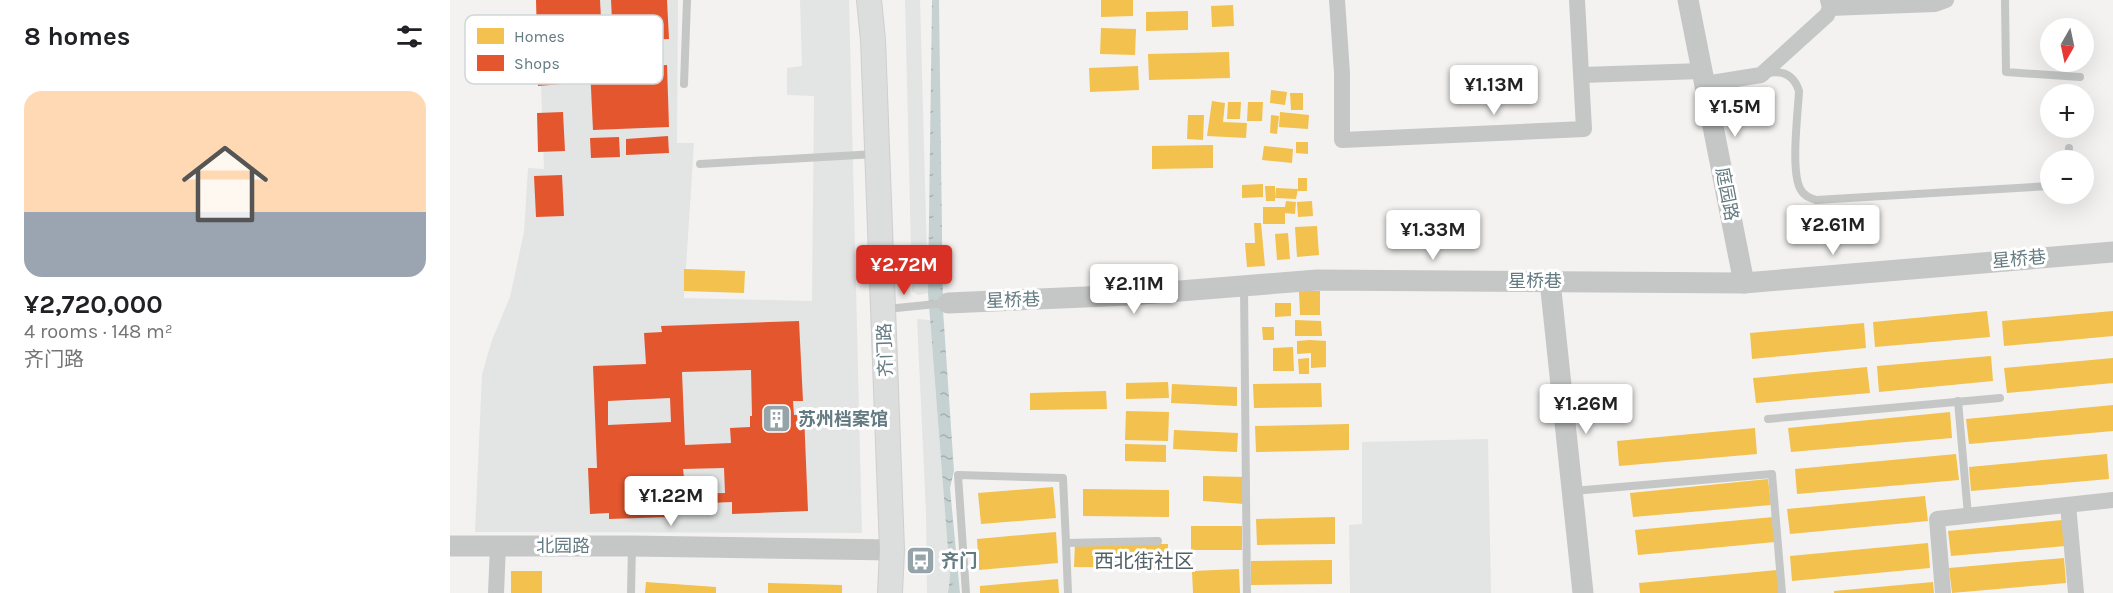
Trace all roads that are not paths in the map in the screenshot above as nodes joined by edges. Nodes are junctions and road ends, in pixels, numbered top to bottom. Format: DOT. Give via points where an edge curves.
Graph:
graph roads {
  1 [pos="687,0"];
  2 [pos="869,0"];
  3 [pos="1337,0"];
  4 [pos="1577,0"];
  5 [pos="1688,0"];
  6 [pos="1946,0"];
  7 [pos="2005,0"];
  8 [pos="1829,4"];
  9 [pos="1581,75"];
  10 [pos="1761,75"];
  11 [pos="2080,77"];
  12 [pos="1703,78"];
  13 [pos="684,84"];
  14 [pos="876,154"];
  15 [pos="700,164"];
  16 [pos="2040,187"];
  17 [pos="2113,252"];
  18 [pos="1550,281"];
  19 [pos="1744,283"];
  20 [pos="1244,286"];
  21 [pos="948,303"];
  22 [pos="884,309"];
  23 [pos="2000,398"];
  24 [pos="1958,401"];
  25 [pos="1768,419"];
  26 [pos="1572,491"];
  27 [pos="2113,500"];
  28 [pos="2068,505"];
  29 [pos="1968,515"];
  30 [pos="1158,541"];
  31 [pos="1066,543"];
  32 [pos="450,546"];
  33 [pos="498,546"];
  34 [pos="632,546"];
  35 [pos="892,550"];
  36 [pos="496,593"];
  37 [pos="631,593"];
  38 [pos="890,593"];
  39 [pos="966,593"];
  40 [pos="1068,593"];
  41 [pos="1247,593"];
  42 [pos="1583,593"];
  43 [pos="1782,593"];
  44 [pos="1943,593"];
  45 [pos="2076,593"];
  1 -- 13 [label="lane"];
  2 -- 14 [label="main road, 齐门路"];
  3 -- 9 [label="street" via="1342,140 1584,129"];
  4 -- 9 [label="street"];
  5 -- 12 [label="street, 庭园路"];
  6 -- 8 [label="street" via="1935,4"];
  7 -- 11 [label="lane" via="2006,72"];
  8 -- 10 [label="street" via="1827,15"];
  9 -- 12 [label="street"];
  10 -- 12 [label="street"];
  10 -- 16 [label="lane" via="1781,72 1797,84 1796,168 1799,188 1809,198"];
  12 -- 19 [label="street, 庭园路"];
  14 -- 15 [label="lane"];
  14 -- 22 [label="main road, 齐门路"];
  17 -- 19 [label="street, 星桥巷"];
  18 -- 19 [label="street, 星桥巷"];
  18 -- 20 [label="street, 星桥巷" via="1317,280"];
  18 -- 26 [label="street"];
  20 -- 21 [label="street, 星桥巷"];
  20 -- 41 [label="lane"];
  21 -- 22 [label="lane, 星桥巷"];
  22 -- 35 [label="main road, 齐门路"];
  23 -- 24 [label="lane"];
  24 -- 25 [label="lane"];
  24 -- 29 [label="lane"];
  26 -- 42 [label="street"];
  26 -- 43 [label="lane" via="1772,474"];
  27 -- 28 [label="street"];
  28 -- 29 [label="street"];
  28 -- 45 [label="street"];
  29 -- 44 [label="street" via="1937,519"];
  30 -- 31 [label="lane"];
  31 -- 39 [label="lane" via="1063,478 958,475"];
  31 -- 40 [label="lane"];
  32 -- 33 [label="street, 北园路"];
  33 -- 34 [label="street, 北园路"];
  33 -- 36 [label="street"];
  34 -- 35 [label="street, 北园路"];
  34 -- 37 [label="lane"];
  35 -- 38 [label="main road, 齐门路"];
}
